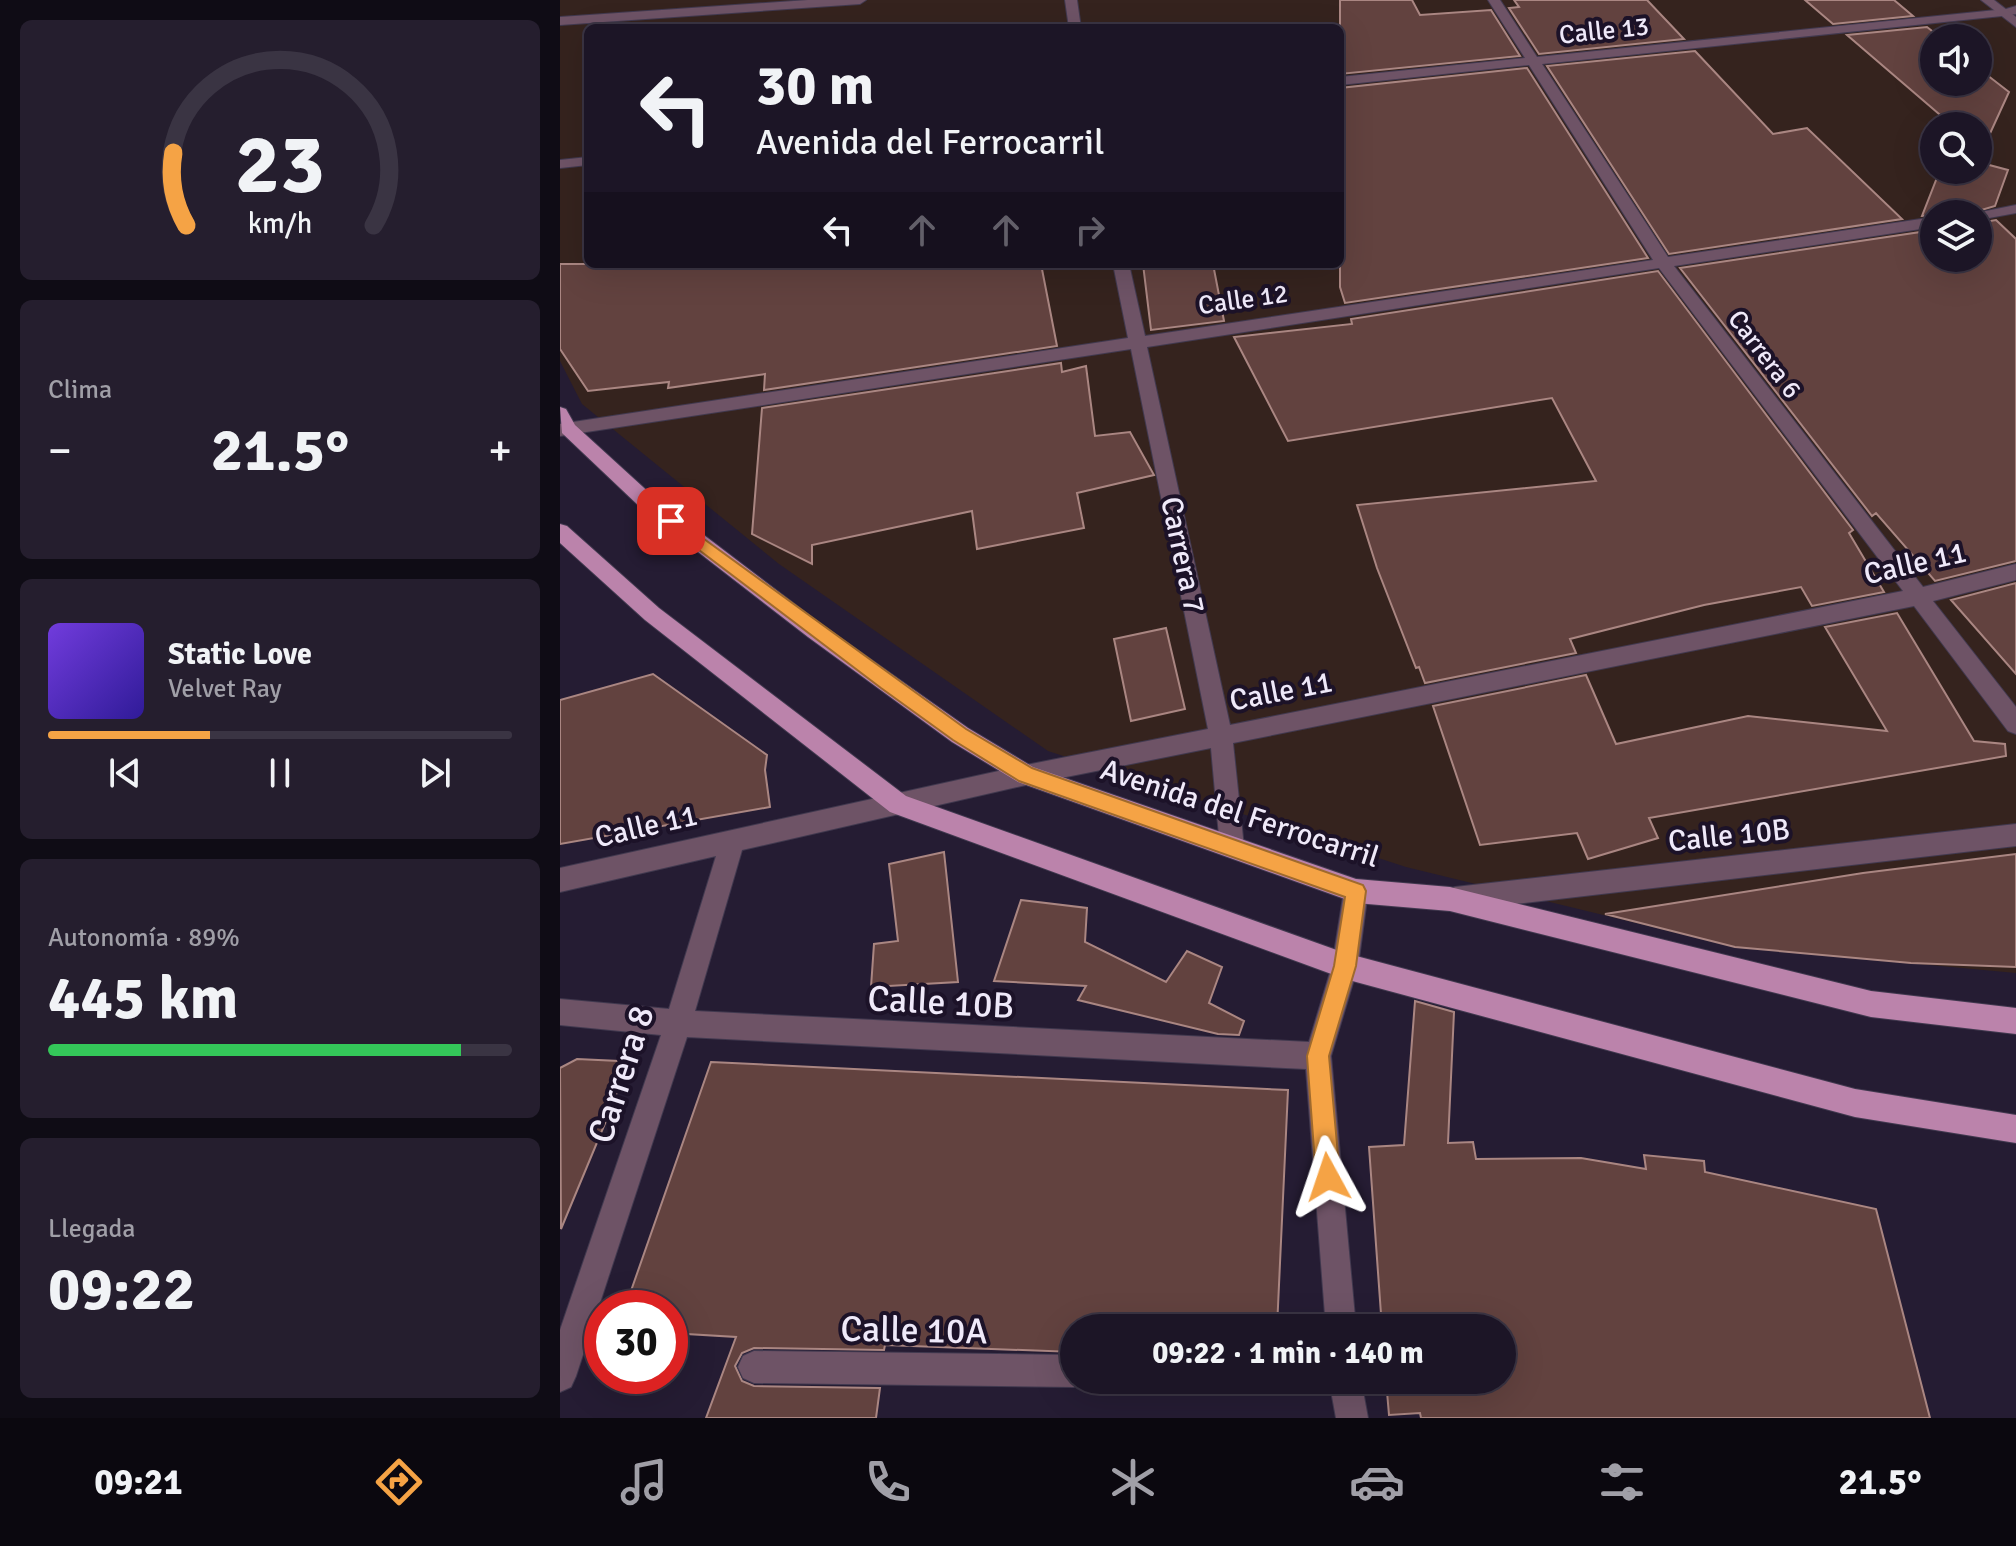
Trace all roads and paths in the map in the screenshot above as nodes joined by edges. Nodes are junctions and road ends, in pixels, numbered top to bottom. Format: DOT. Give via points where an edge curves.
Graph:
graph roads {
  1 [pos="860,0"];
  2 [pos="1071,0"];
  3 [pos="1494,0"];
  4 [pos="1987,0"];
  5 [pos="2009,11"];
  6 [pos="560,21"];
  7 [pos="2016,23"];
  8 [pos="1074,24"];
  9 [pos="1531,62"];
  10 [pos="1344,81"];
  11 [pos="584,161"];
  12 [pos="560,164"];
  13 [pos="2016,209"];
  14 [pos="1992,213"];
  15 [pos="1920,224"];
  16 [pos="1664,264"];
  17 [pos="1122,268"];
  18 [pos="1139,341"];
  19 [pos="563,424"];
  20 [pos="560,531"];
  21 [pos="2016,572"];
  22 [pos="1916,597"];
  23 [pos="2016,724"];
  24 [pos="1221,736"];
  25 [pos="1026,775"];
  26 [pos="898,804"];
  27 [pos="2016,835"];
  28 [pos="733,839"];
  29 [pos="1232,847"];
  30 [pos="560,880"];
  31 [pos="1356,891"];
  32 [pos="1450,899"];
  33 [pos="1345,966"];
  34 [pos="560,1012"];
  35 [pos="2016,1021"];
  36 [pos="678,1023"];
  37 [pos="1318,1056"];
  38 [pos="2016,1129"];
  39 [pos="1340,1314"];
  40 [pos="754,1367"];
  41 [pos="1060,1371"];
  42 [pos="560,1376"];
  43 [pos="1348,1394"];
  44 [pos="1352,1418"];
  1 -- 6 [label="street"];
  2 -- 8 [label="street"];
  3 -- 9 [label="street, Carrera 6"];
  4 -- 5 [label="street"];
  5 -- 7 [label="street"];
  5 -- 9 [label="street, Calle 13"];
  9 -- 10 [label="street, Calle 13"];
  9 -- 16 [label="street, Carrera 6"];
  11 -- 12 [label="street"];
  13 -- 14 [label="street"];
  15 -- 16 [label="street, Calle 12"];
  16 -- 18 [label="street, Calle 12"];
  16 -- 22 [label="street, Carrera 6"];
  17 -- 18 [label="street, Carrera 7"];
  18 -- 19 [label="street, Calle 12"];
  18 -- 24 [label="street, Carrera 7"];
  19 -- 25 [label="main road, Avenida del Ferrocarril" via="647,502 815,631 960,735"];
  20 -- 26 [label="main road" via="652,614"];
  21 -- 22 [label="street, Calle 11"];
  22 -- 23 [label="street, Carrera 6"];
  22 -- 24 [label="street, Calle 11"];
  24 -- 25 [label="street, Calle 11"];
  24 -- 29 [label="street, Carrera 7"];
  25 -- 26 [label="street, Calle 11"];
  25 -- 29 [label="main road, Avenida del Ferrocarril"];
  26 -- 28 [label="street, Calle 11"];
  26 -- 33 [label="main road"];
  27 -- 32 [label="street, Calle 10B"];
  28 -- 30 [label="street, Calle 11"];
  28 -- 36 [label="street, Carrera 8"];
  29 -- 31 [label="main road, Avenida del Ferrocarril"];
  31 -- 32 [label="main road, Avenida del Ferrocarril"];
  31 -- 33 [label="street"];
  32 -- 35 [label="main road, Avenida del Ferrocarril" via="1871,1004"];
  33 -- 37 [label="street"];
  33 -- 38 [label="main road" via="1855,1103"];
  34 -- 36 [label="street, Calle 10B"];
  36 -- 37 [label="street, Calle 10B"];
  36 -- 42 [label="street, Carrera 8"];
  37 -- 39 [label="street"];
  40 -- 41 [label="street, Calle 10A"];
  43 -- 44 [label="street"];
}
